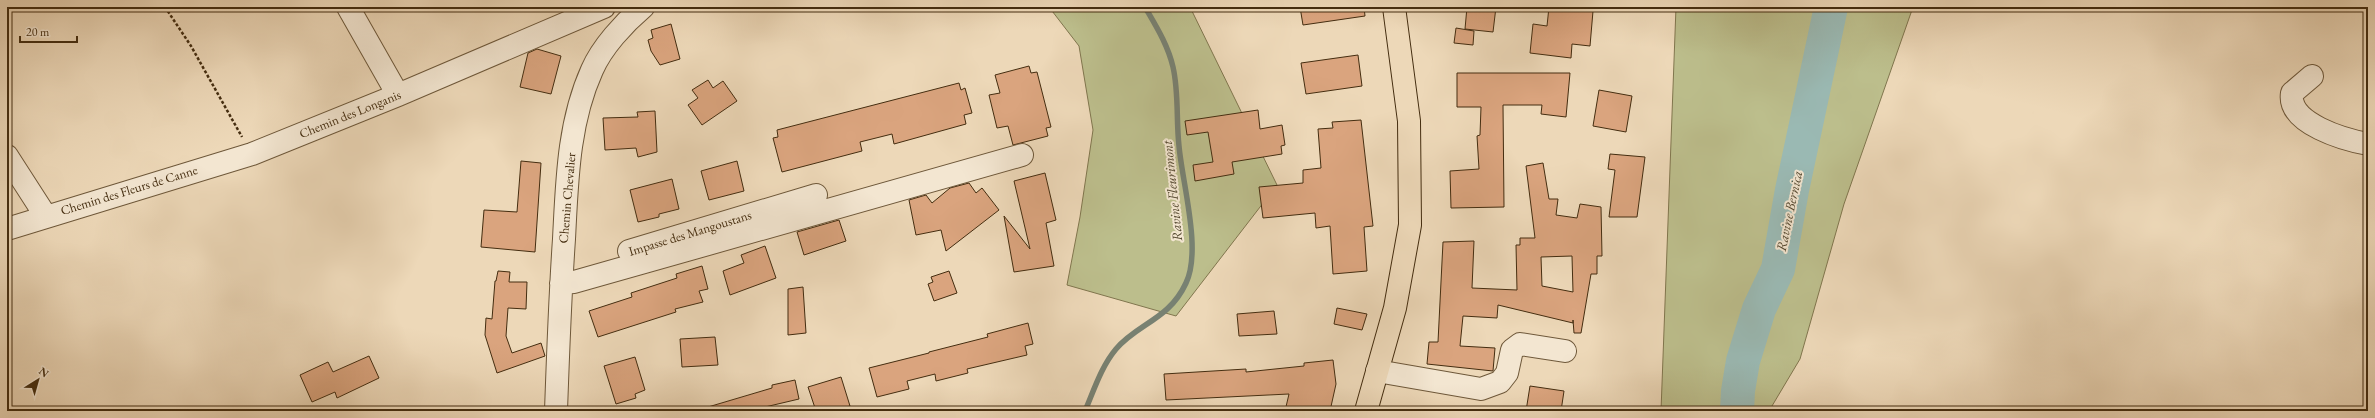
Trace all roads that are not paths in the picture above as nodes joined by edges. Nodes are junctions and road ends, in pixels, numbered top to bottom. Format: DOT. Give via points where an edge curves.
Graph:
graph roads {
  1 [pos="348,7"];
  2 [pos="604,7"];
  3 [pos="643,7"];
  4 [pos="1394,7"];
  5 [pos="2312,76"];
  6 [pos="398,95"];
  7 [pos="2368,144"];
  8 [pos="252,154"];
  9 [pos="1022,155"];
  10 [pos="7,156"];
  11 [pos="816,195"];
  12 [pos="46,215"];
  13 [pos="7,229"];
  14 [pos="562,274"];
  15 [pos="1565,351"];
  16 [pos="1378,372"];
  17 [pos="556,411"];
  18 [pos="1366,411"];
  1 -- 6 [label="street"];
  2 -- 6 [label="street, Chemin des Longanis"];
  3 -- 14 [label="street, Chemin Chevalier" via="633,15 592,69 577,114 568,167"];
  4 -- 16 [label="main road" via="1409,121 1410,225 1396,308"];
  5 -- 7 [label="street" via="2292,93 2295,108 2320,129 2346,140"];
  6 -- 8 [label="street, Chemin des Longanis"];
  8 -- 12 [label="street, Chemin des Fleurs de Canne"];
  9 -- 14 [label="street" via="574,282"];
  10 -- 12 [label="street"];
  11 -- 14 [label="street, Impasse des Mangoustans" via="578,266"];
  12 -- 13 [label="street, Chemin des Fleurs de Canne"];
  14 -- 17 [label="street, Chemin Chevalier"];
  15 -- 16 [label="street" via="1520,344 1512,350 1507,373 1500,382 1481,389"];
  16 -- 18 [label="main road"];
}
